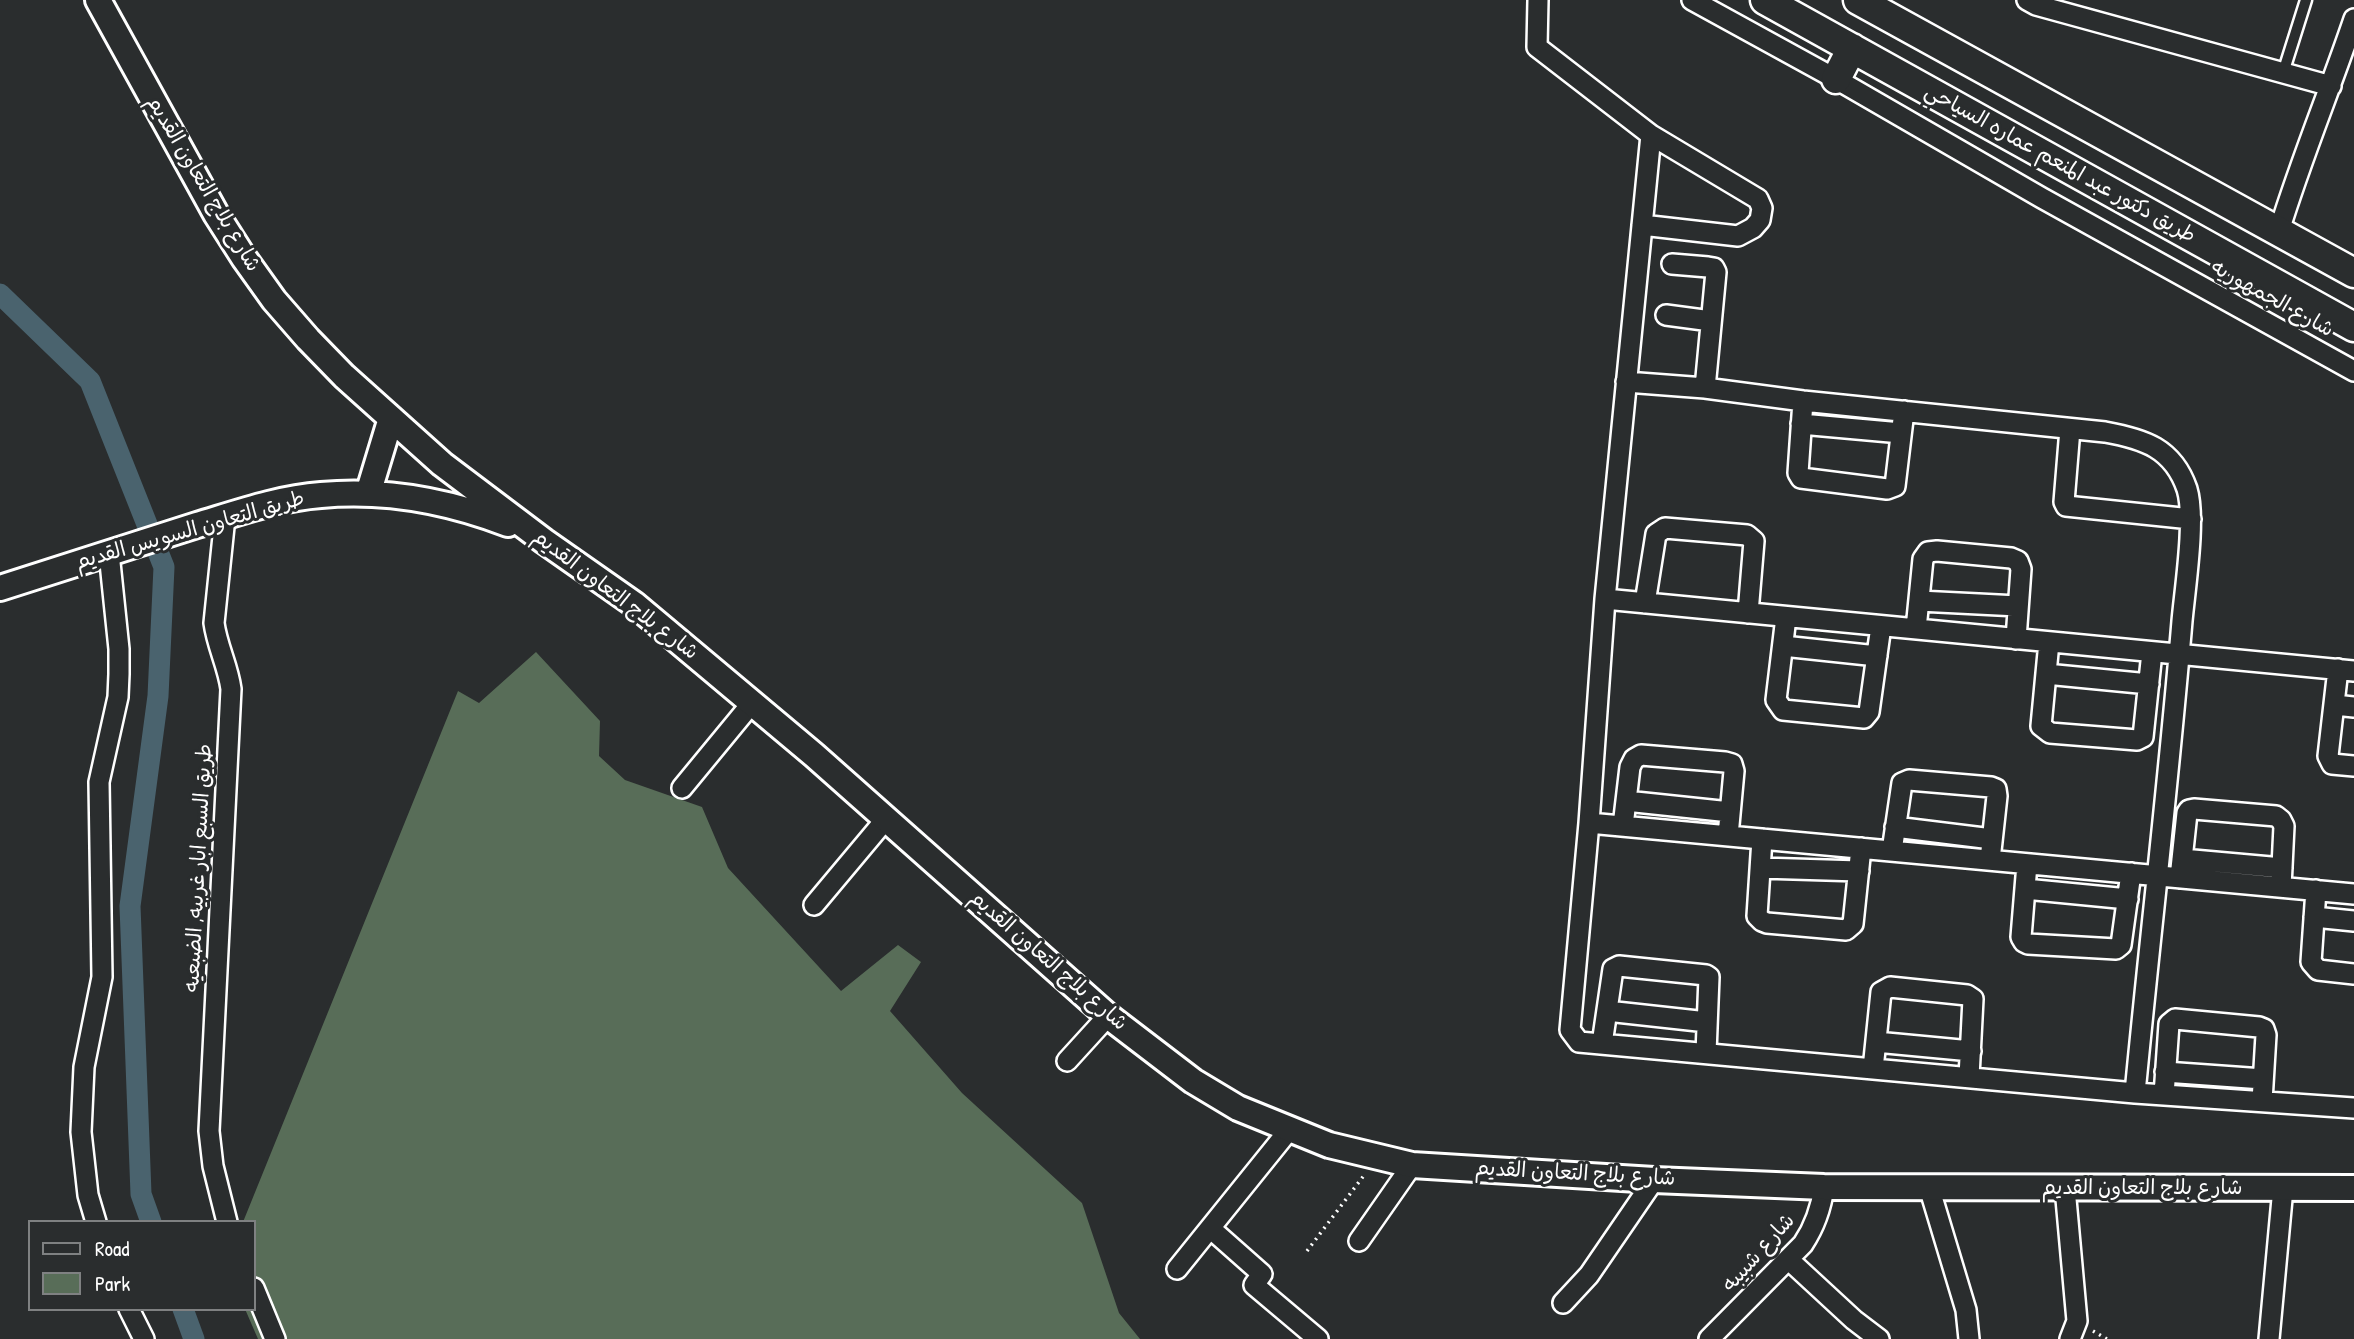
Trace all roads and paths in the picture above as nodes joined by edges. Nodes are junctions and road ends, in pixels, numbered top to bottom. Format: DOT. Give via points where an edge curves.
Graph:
graph roads {
  1 [pos="98,0"];
  2 [pos="1538,0"];
  3 [pos="1692,0"];
  4 [pos="1765,0"];
  5 [pos="2027,0"];
  6 [pos="2306,0"];
  7 [pos="1866,2"];
  8 [pos="2059,5"];
  9 [pos="2354,19"];
  10 [pos="1852,48"];
  11 [pos="2348,55"];
  12 [pos="2283,73"];
  13 [pos="1836,79"];
  14 [pos="2331,86"];
  15 [pos="1651,135"];
  16 [pos="1642,225"];
  17 [pos="2279,231"];
  18 [pos="1672,264"];
  19 [pos="2354,273"];
  20 [pos="1666,315"];
  21 [pos="1712,321"];
  22 [pos="2354,327"];
  23 [pos="2354,371"];
  24 [pos="1626,382"];
  25 [pos="1704,388"];
  26 [pos="1803,401"];
  27 [pos="1904,411"];
  28 [pos="391,418"];
  29 [pos="1801,424"];
  30 [pos="2070,429"];
  31 [pos="1901,433"];
  32 [pos="368,494"];
  33 [pos="2190,519"];
  34 [pos="216,520"];
  35 [pos="544,541"];
  36 [pos="110,552"];
  37 [pos="0,588"];
  38 [pos="1605,599"];
  39 [pos="1919,601"];
  40 [pos="1645,603"];
  41 [pos="2018,606"];
  42 [pos="1748,613"];
  43 [pos="1786,617"];
  44 [pos="1881,626"];
  45 [pos="1916,629"];
  46 [pos="2016,639"];
  47 [pos="2049,642"];
  48 [pos="1783,646"];
  49 [pos="2152,652"];
  50 [pos="2179,654"];
  51 [pos="1877,656"];
  52 [pos="2346,670"];
  53 [pos="2046,674"];
  54 [pos="2149,684"];
  55 [pos="752,703"];
  56 [pos="2344,706"];
  57 [pos="2354,766"];
  58 [pos="682,788"];
  59 [pos="1626,801"];
  60 [pos="1730,813"];
  61 [pos="886,819"];
  62 [pos="1589,822"];
  63 [pos="1623,826"];
  64 [pos="1895,827"];
  65 [pos="1728,835"];
  66 [pos="1762,839"];
  67 [pos="1992,839"];
  68 [pos="1861,848"];
  69 [pos="1892,851"];
  70 [pos="1990,860"];
  71 [pos="2028,863"];
  72 [pos="1760,868"];
  73 [pos="2181,869"];
  74 [pos="1858,871"];
  75 [pos="2131,873"];
  76 [pos="2156,876"];
  77 [pos="2282,877"];
  78 [pos="2025,889"];
  79 [pos="2316,890"];
  80 [pos="2354,894"];
  81 [pos="2127,899"];
  82 [pos="814,905"];
  83 [pos="2315,917"];
  84 [pos="2354,921"];
  85 [pos="2354,974"];
  86 [pos="1607,1011"];
  87 [pos="1108,1016"];
  88 [pos="1707,1022"];
  89 [pos="1876,1042"];
  90 [pos="1602,1044"];
  91 [pos="1970,1051"];
  92 [pos="1706,1053"];
  93 [pos="1067,1061"];
  94 [pos="1873,1069"];
  95 [pos="2165,1072"];
  96 [pos="1969,1077"];
  97 [pos="2263,1079"];
  98 [pos="2135,1093"];
  99 [pos="2164,1095"];
  100 [pos="2262,1101"];
  101 [pos="2354,1108"];
  102 [pos="1289,1130"];
  103 [pos="1379,1156"];
  104 [pos="1412,1165"];
  105 [pos="1654,1180"];
  106 [pos="1824,1187"];
  107 [pos="1929,1187"];
  108 [pos="2064,1188"];
  109 [pos="2283,1188"];
  110 [pos="2354,1188"];
  111 [pos="95,1220"];
  112 [pos="226,1220"];
  113 [pos="1210,1228"];
  114 [pos="1359,1241"];
  115 [pos="1307,1251"];
  116 [pos="1788,1259"];
  117 [pos="1177,1269"];
  118 [pos="256,1293"];
  119 [pos="1563,1303"];
  120 [pos="130,1311"];
  121 [pos="144,1339"];
  122 [pos="275,1339"];
  123 [pos="1318,1339"];
  124 [pos="1709,1339"];
  125 [pos="1879,1339"];
  126 [pos="1969,1339"];
  127 [pos="2070,1339"];
  128 [pos="2269,1339"];
  1 -- 28 [label="street, شارع بلاج التعاون القديم" via="244,258 308,339"];
  2 -- 15 [label="street" via="1536,47"];
  3 -- 13 [label="street, شارع الجمهوريه"];
  4 -- 10 [label="main road, طريق دكتور عبد المنعم عماره السياحي"];
  5 -- 8 [label="street"];
  6 -- 12 [label="lane"];
  7 -- 17 [label="main road"];
  8 -- 12 [label="street"];
  9 -- 11 [label="street"];
  10 -- 13 [label="main road"];
  10 -- 22 [label="main road, طريق دكتور عبد المنعم عماره السياحي"];
  11 -- 14 [label="street"];
  12 -- 14 [label="street"];
  13 -- 23 [label="street, شارع الجمهوريه"];
  14 -- 17 [label="street"];
  15 -- 16 [label="street"];
  15 -- 16 [label="street" via="1758,199 1762,208 1754,228 1738,236"];
  16 -- 24 [label="street"];
  17 -- 19 [label="main road"];
  18 -- 21 [label="street" via="1714,268"];
  20 -- 21 [label="street"];
  21 -- 25 [label="street"];
  24 -- 25 [label="street"];
  24 -- 38 [label="street"];
  25 -- 26 [label="street"];
  26 -- 27 [label="street"];
  26 -- 29 [label="street"];
  27 -- 30 [label="street"];
  27 -- 31 [label="street"];
  28 -- 32 [label="street"];
  28 -- 35 [label="street, شارع بلاج التعاون القديم" via="442,464"];
  29 -- 31 [label="street"];
  29 -- 31 [label="street" via="1801,478 1887,489 1895,486"];
  30 -- 33 [label="street" via="2135,438 2154,446 2172,461 2187,490"];
  30 -- 33 [label="street" via="2066,506"];
  32 -- 34 [label="street, طريق التعاون السويس القديم" via="278,502"];
  32 -- 35 [label="street, طريق التعاون السويس القديم" via="435,501 509,524"];
  33 -- 50 [label="street"];
  34 -- 36 [label="street, طريق التعاون السويس القديم"];
  34 -- 112 [label="street, طريق السبع ابار غربيه, الضبعيه" via="214,623 231,689 209,1131"];
  35 -- 55 [label="street, شارع بلاج التعاون القديم" via="634,604"];
  36 -- 37 [label="street, طريق التعاون السويس القديم"];
  36 -- 111 [label="street" via="118,685 99,782 102,977 84,1068 81,1132"];
  38 -- 40 [label="street"];
  38 -- 62 [label="street"];
  39 -- 41 [label="street"];
  39 -- 41 [label="street" via="1923,559 1928,552 1937,551 2018,561"];
  39 -- 45 [label="street"];
  40 -- 42 [label="street"];
  40 -- 42 [label="street" via="1656,534 1665,528 1747,535 1754,541"];
  41 -- 46 [label="street"];
  42 -- 43 [label="street"];
  43 -- 44 [label="street"];
  43 -- 48 [label="street"];
  44 -- 45 [label="street"];
  44 -- 51 [label="street"];
  45 -- 46 [label="street"];
  46 -- 47 [label="street"];
  47 -- 49 [label="street"];
  47 -- 53 [label="street"];
  48 -- 51 [label="street"];
  48 -- 51 [label="street" via="1776,700 1783,710 1864,718"];
  49 -- 50 [label="street"];
  49 -- 54 [label="street"];
  50 -- 52 [label="street"];
  50 -- 76 [label="street"];
  52 -- 56 [label="street"];
  53 -- 54 [label="street"];
  53 -- 54 [label="street" via="2041,726 2050,733 2137,740 2145,730"];
  55 -- 58 [label="street"];
  55 -- 61 [label="street, شارع بلاج التعاون القديم"];
  56 -- 57 [label="street" via="2328,756 2332,764"];
  59 -- 60 [label="street"];
  59 -- 60 [label="street" via="1630,767 1641,755 1725,762 1732,764 1734,771"];
  59 -- 63 [label="street"];
  60 -- 65 [label="street"];
  61 -- 82 [label="street"];
  61 -- 87 [label="street, شارع بلاج التعاون القديم"];
  62 -- 63 [label="street"];
  62 -- 90 [label="street" via="1570,1030 1579,1042"];
  63 -- 65 [label="street"];
  64 -- 67 [label="street"];
  64 -- 67 [label="street" via="1902,783 1909,780 1991,787 1997,796"];
  64 -- 69 [label="street"];
  65 -- 66 [label="street"];
  66 -- 68 [label="street"];
  66 -- 72 [label="street"];
  67 -- 70 [label="street"];
  68 -- 69 [label="street"];
  68 -- 74 [label="street"];
  69 -- 70 [label="street"];
  70 -- 71 [label="street"];
  71 -- 75 [label="street"];
  71 -- 78 [label="street"];
  72 -- 74 [label="street"];
  72 -- 74 [label="street" via="1758,916 1762,921 1846,930 1853,924"];
  73 -- 76 [label="street"];
  73 -- 77 [label="street"];
  73 -- 77 [label="street" via="2187,813 2194,809 2276,816 2284,826"];
  75 -- 76 [label="street"];
  75 -- 81 [label="street"];
  76 -- 98 [label="street"];
  77 -- 79 [label="street"];
  78 -- 81 [label="street"];
  78 -- 81 [label="street" via="2021,937 2028,944 2116,949 2121,945"];
  79 -- 80 [label="street"];
  79 -- 83 [label="street"];
  83 -- 84 [label="street"];
  83 -- 85 [label="street" via="2311,962 2318,970"];
  86 -- 88 [label="street"];
  86 -- 88 [label="street" via="1614,967 1706,975 1710,980"];
  86 -- 90 [label="street"];
  87 -- 93 [label="street"];
  87 -- 102 [label="street, شارع بلاج التعاون القديم" via="1193,1081 1238,1108"];
  88 -- 92 [label="street"];
  89 -- 91 [label="street"];
  89 -- 91 [label="street" via="1881,992 1890,987 1968,995 1973,999"];
  89 -- 94 [label="street"];
  90 -- 92 [label="street"];
  91 -- 96 [label="street"];
  92 -- 94 [label="street"];
  94 -- 96 [label="street"];
  95 -- 97 [label="street"];
  95 -- 97 [label="street" via="2169,1024 2175,1019 2264,1029"];
  95 -- 99 [label="street"];
  96 -- 98 [label="street"];
  97 -- 100 [label="street"];
  98 -- 99 [label="street"];
  99 -- 100 [label="street"];
  100 -- 101 [label="street"];
  102 -- 103 [label="street, شارع بلاج التعاون القديم"];
  102 -- 113 [label="street"];
  103 -- 104 [label="street, شارع بلاج التعاون القديم"];
  103 -- 115 [label="path"];
  104 -- 105 [label="street, شارع بلاج التعاون القديم"];
  104 -- 114 [label="street"];
  105 -- 106 [label="street, شارع بلاج التعاون القديم"];
  105 -- 119 [label="street" via="1589,1275"];
  106 -- 107 [label="street, شارع بلاج التعاون القديم"];
  106 -- 116 [label="street, شارع شبيبه" via="1814,1227"];
  107 -- 108 [label="street, شارع بلاج التعاون القديم"];
  107 -- 126 [label="street" via="1966,1310"];
  108 -- 109 [label="street, شارع بلاج التعاون القديم"];
  108 -- 127 [label="street" via="2077,1321"];
  109 -- 110 [label="street, شارع بلاج التعاون القديم"];
  109 -- 128 [label="street"];
  113 -- 117 [label="street"];
  113 -- 123 [label="street" via="1262,1274 1254,1285"];
  116 -- 124 [label="street, شارع شبيبه"];
  116 -- 125 [label="street"];
  118 -- 122 [label="street"];
  120 -- 121 [label="street"];
}
